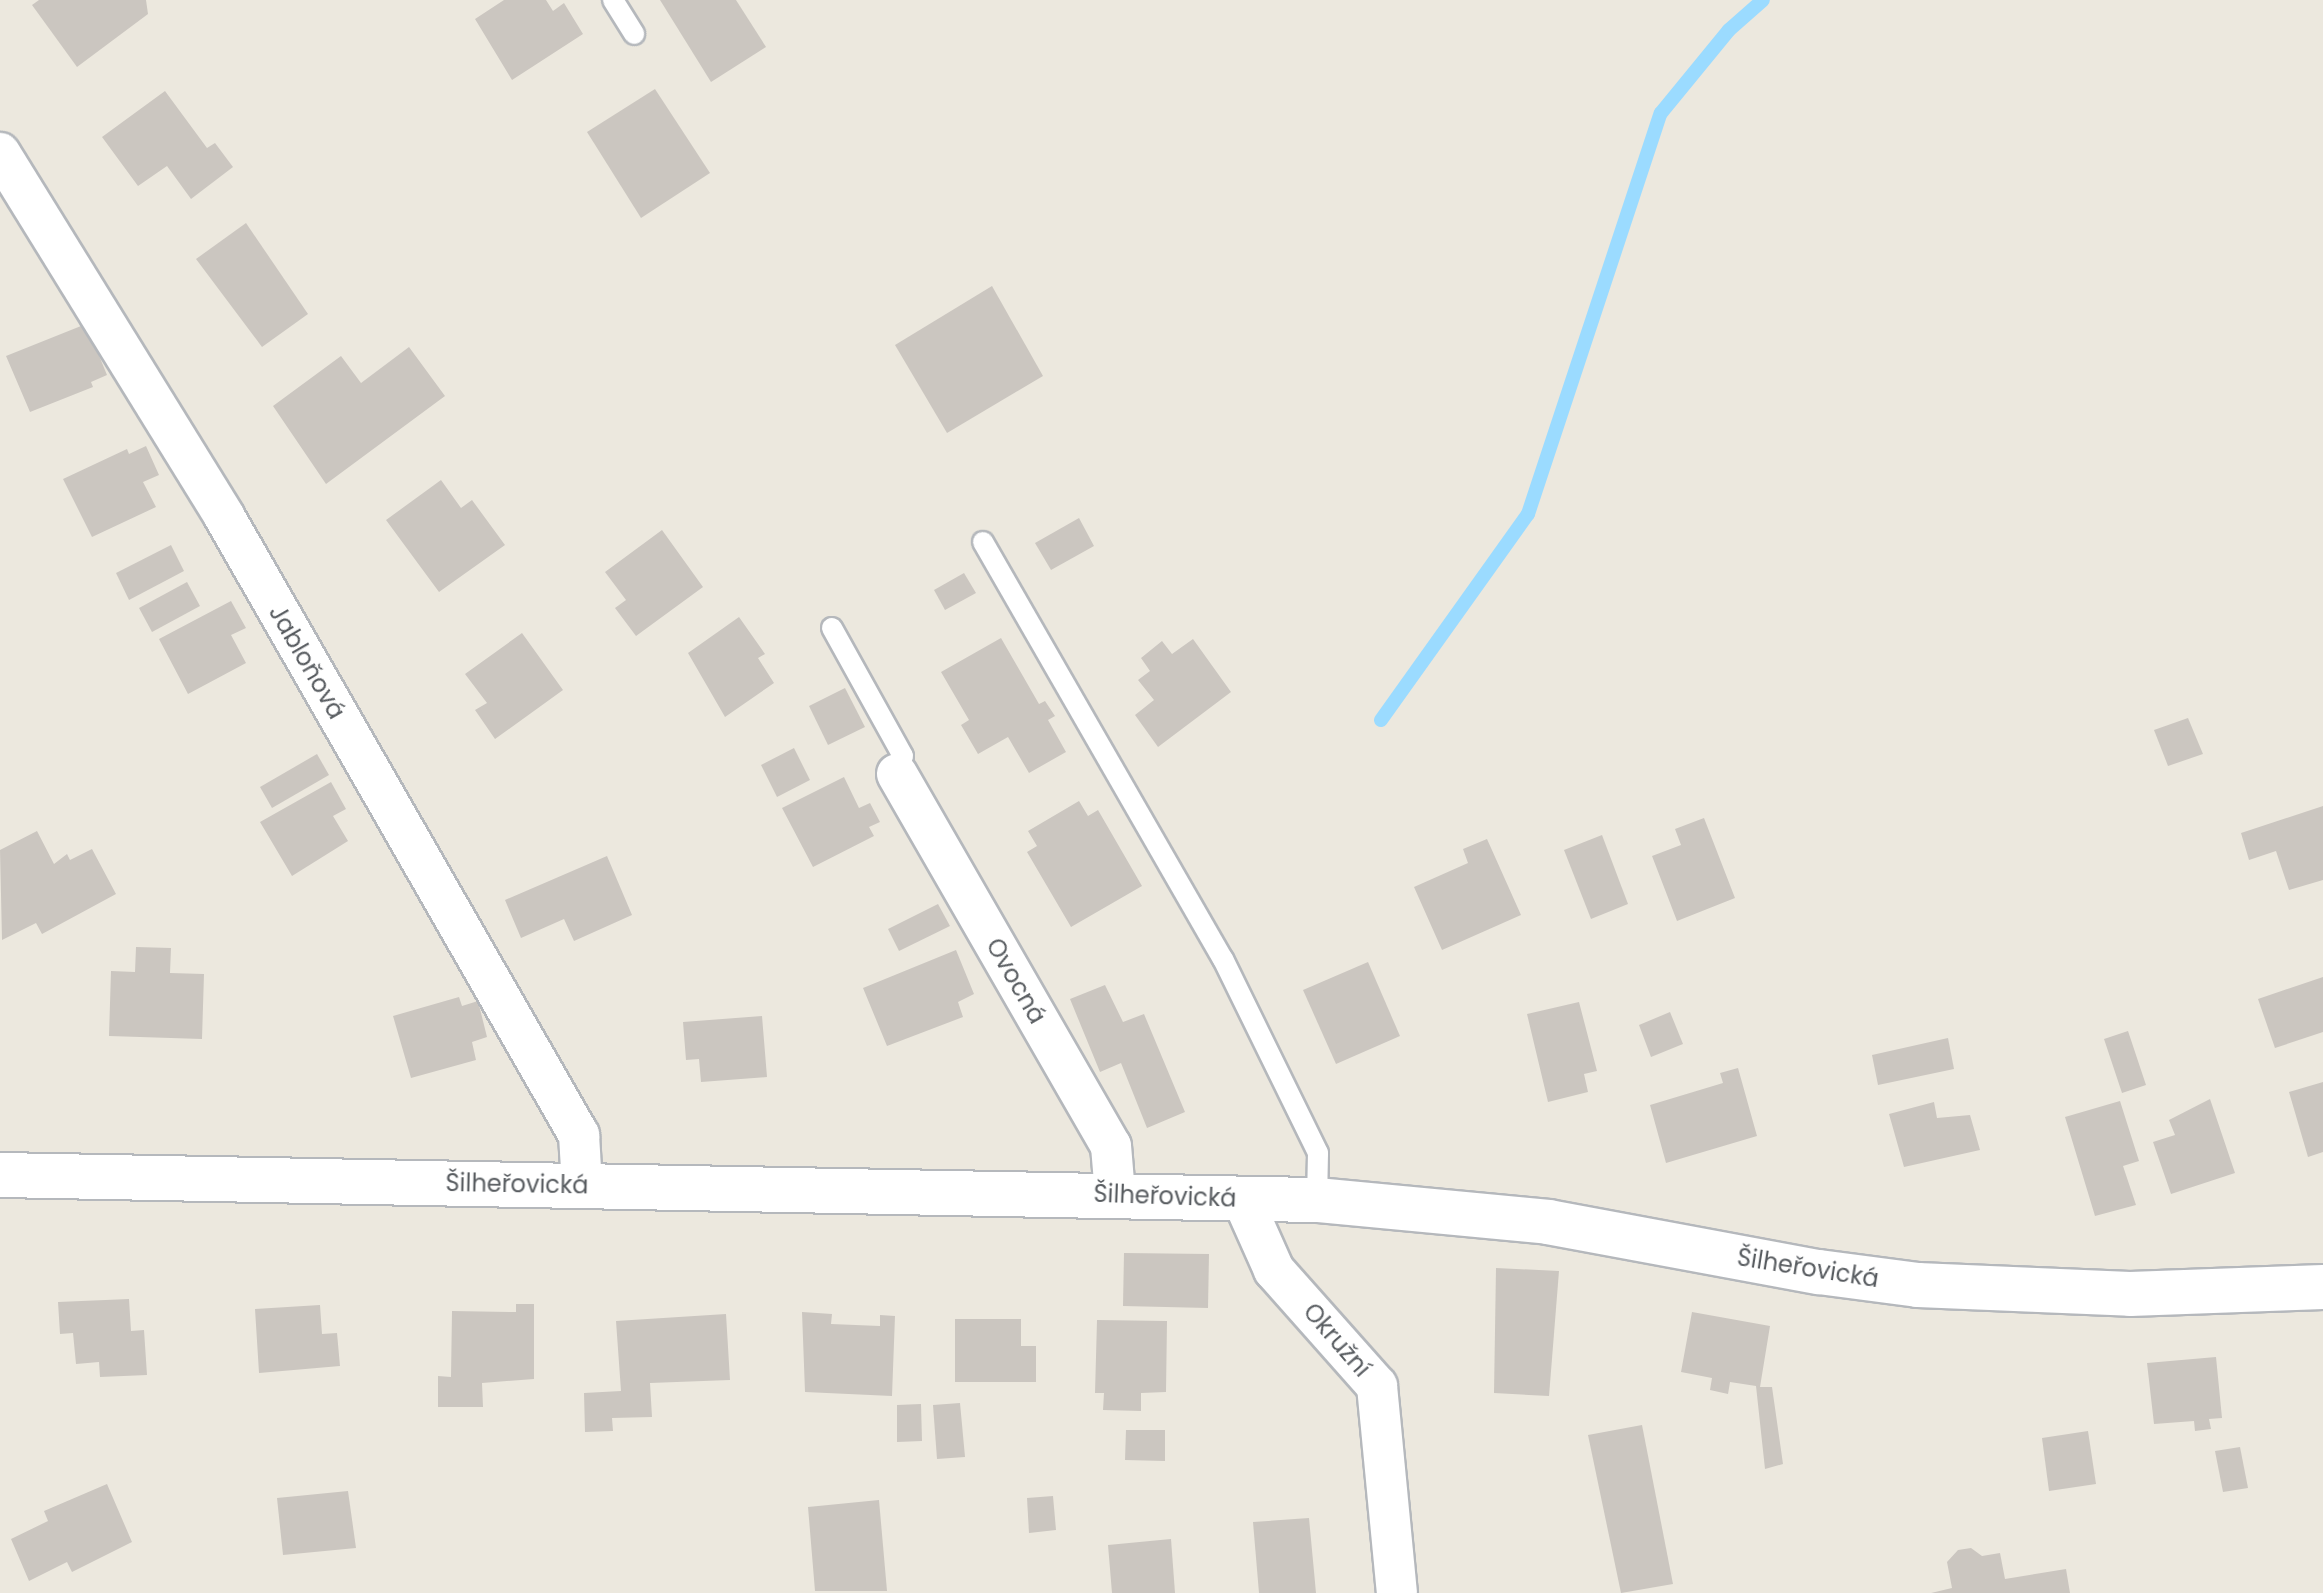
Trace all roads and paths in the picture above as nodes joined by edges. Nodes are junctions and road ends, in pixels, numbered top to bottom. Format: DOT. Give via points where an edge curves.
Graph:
graph roads {
  1 [pos="613,0"];
  2 [pos="634,34"];
  3 [pos="0,153"];
  4 [pos="983,542"];
  5 [pos="832,628"];
  6 [pos="897,774"];
  7 [pos="0,1175"];
  8 [pos="582,1185"];
  9 [pos="1115,1194"];
  10 [pos="1242,1198"];
  11 [pos="1317,1200"];
  12 [pos="2323,1287"];
  13 [pos="1397,1593"];
  1 -- 2 [label="lane"];
  3 -- 8 [label="street, Jabloňová" via="224,516 579,1135"];
  4 -- 11 [label="lane" via="1223,959 1318,1153"];
  5 -- 6 [label="lane" via="903,756"];
  6 -- 9 [label="street, Ovocná" via="1111,1146"];
  7 -- 8 [label="street, Šilheřovická"];
  8 -- 9 [label="street, Šilheřovická"];
  9 -- 10 [label="street, Šilheřovická"];
  10 -- 11 [label="street, Šilheřovická"];
  10 -- 13 [label="street, Okružní" via="1274,1270 1377,1386"];
  11 -- 12 [label="street, Šilheřovická" via="1548,1222 1918,1285 2130,1294"];
}
